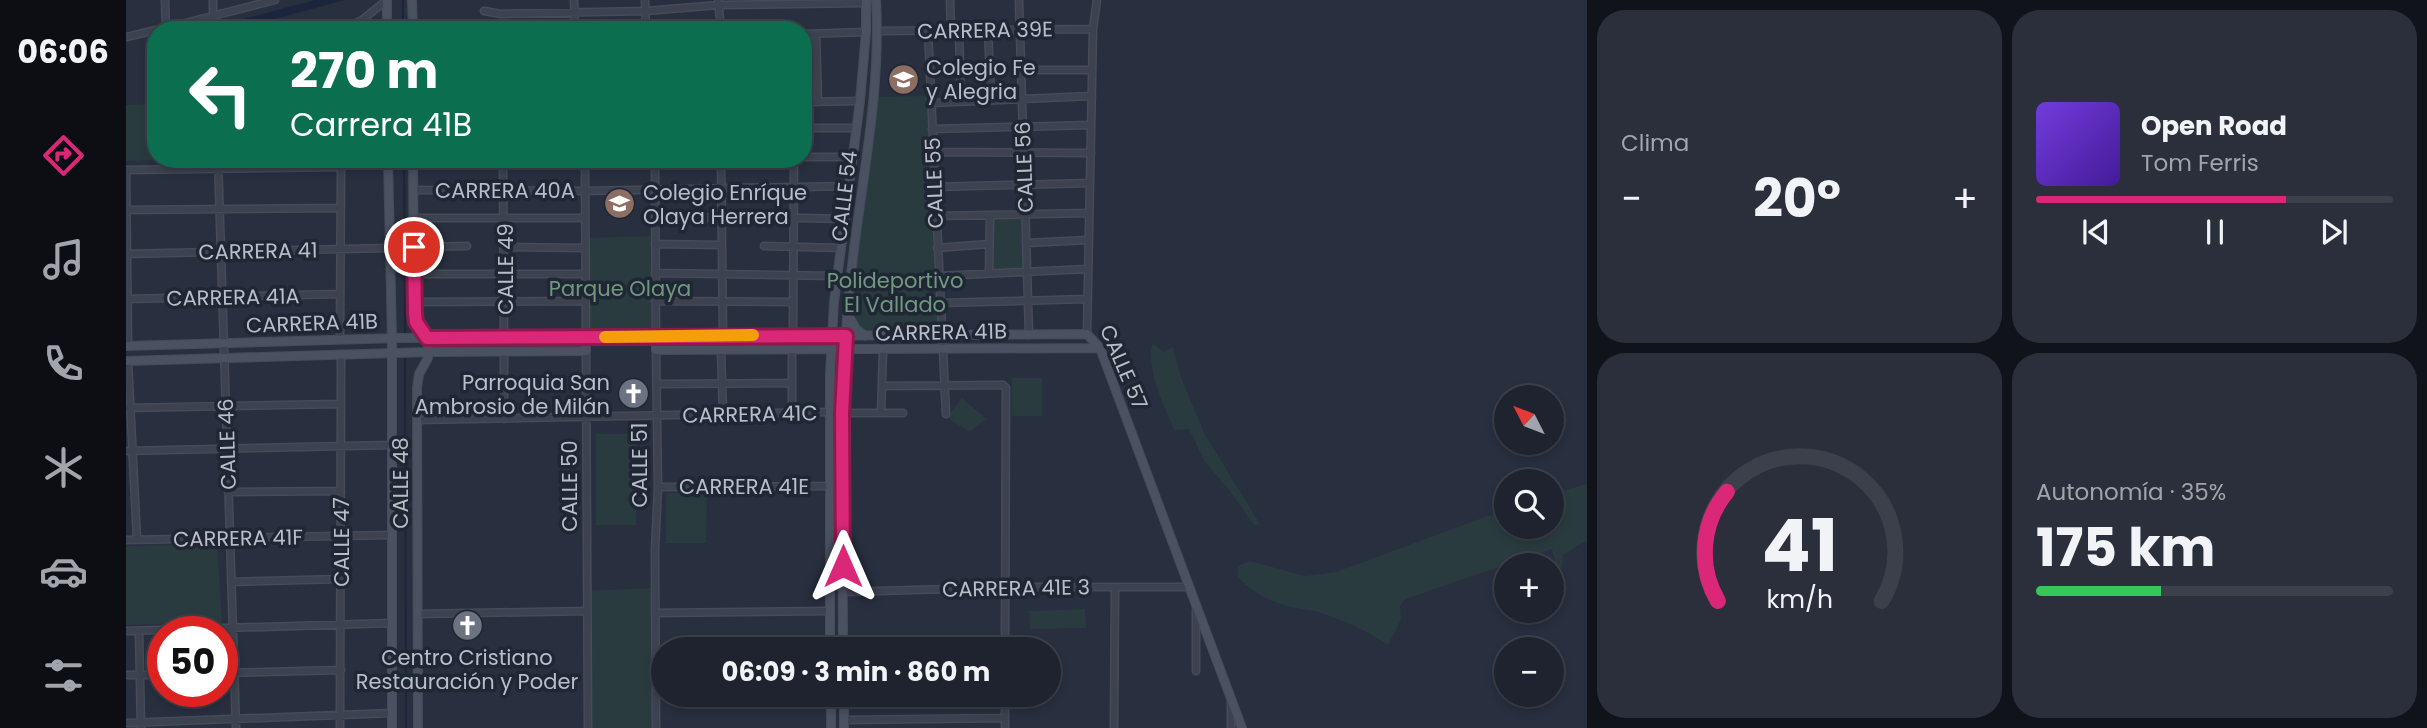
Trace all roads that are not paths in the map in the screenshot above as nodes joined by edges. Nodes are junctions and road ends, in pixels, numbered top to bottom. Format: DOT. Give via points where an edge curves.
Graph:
graph roads {
  1 [pos="165,0"];
  2 [pos="213,0"];
  3 [pos="275,0"];
  4 [pos="387,0"];
  5 [pos="574,0"];
  6 [pos="645,0"];
  7 [pos="876,0"];
  8 [pos="886,0"];
  9 [pos="950,0"];
  10 [pos="1019,0"];
  11 [pos="1097,0"];
  12 [pos="412,1"];
  13 [pos="866,1"];
  14 [pos="255,3"];
  15 [pos="718,3"];
  16 [pos="484,11"];
  17 [pos="575,12"];
  18 [pos="646,12"];
  19 [pos="213,16"];
  20 [pos="166,21"];
  21 [pos="193,21"];
  22 [pos="213,21"];
  23 [pos="360,21"];
  24 [pos="387,21"];
  25 [pos="412,21"];
  26 [pos="575,21"];
  27 [pos="646,21"];
  28 [pos="720,21"];
  29 [pos="1093,29"];
  30 [pos="959,30"];
  31 [pos="988,30"];
  32 [pos="1020,30"];
  33 [pos="878,31"];
  34 [pos="928,31"];
  35 [pos="951,31"];
  36 [pos="147,32"];
  37 [pos="866,32"];
  38 [pos="812,34"];
  39 [pos="816,34"];
  40 [pos="126,37"];
  41 [pos="1021,70"];
  42 [pos="1092,70"];
  43 [pos="1092,96"];
  44 [pos="1022,98"];
  45 [pos="991,100"];
  46 [pos="860,101"];
  47 [pos="961,101"];
  48 [pos="812,102"];
  49 [pos="818,102"];
  50 [pos="931,103"];
  51 [pos="1091,125"];
  52 [pos="1023,127"];
  53 [pos="812,128"];
  54 [pos="856,128"];
  55 [pos="932,129"];
  56 [pos="933,152"];
  57 [pos="1091,153"];
  58 [pos="1024,154"];
  59 [pos="852,157"];
  60 [pos="812,158"];
  61 [pos="238,168"];
  62 [pos="341,168"];
  63 [pos="388,168"];
  64 [pos="414,168"];
  65 [pos="503,168"];
  66 [pos="585,168"];
  67 [pos="655,168"];
  68 [pos="721,168"];
  69 [pos="794,168"];
  70 [pos="218,169"];
  71 [pos="126,170"];
  72 [pos="1090,183"];
  73 [pos="1024,184"];
  74 [pos="794,185"];
  75 [pos="849,186"];
  76 [pos="934,187"];
  77 [pos="655,188"];
  78 [pos="721,188"];
  79 [pos="413,190"];
  80 [pos="503,191"];
  81 [pos="585,191"];
  82 [pos="341,208"];
  83 [pos="219,209"];
  84 [pos="126,211"];
  85 [pos="1089,213"];
  86 [pos="936,216"];
  87 [pos="990,216"];
  88 [pos="1025,216"];
  89 [pos="722,217"];
  90 [pos="413,218"];
  91 [pos="505,218"];
  92 [pos="585,218"];
  93 [pos="655,218"];
  94 [pos="794,218"];
  95 [pos="845,219"];
  96 [pos="1089,240"];
  97 [pos="1026,243"];
  98 [pos="655,244"];
  99 [pos="989,244"];
  100 [pos="722,245"];
  101 [pos="467,246"];
  102 [pos="764,246"];
  103 [pos="794,246"];
  104 [pos="414,247"];
  105 [pos="505,247"];
  106 [pos="389,248"];
  107 [pos="585,248"];
  108 [pos="841,248"];
  109 [pos="937,248"];
  110 [pos="341,249"];
  111 [pos="220,252"];
  112 [pos="127,254"];
  113 [pos="1088,269"];
  114 [pos="1027,272"];
  115 [pos="505,273"];
  116 [pos="655,273"];
  117 [pos="989,273"];
  118 [pos="414,274"];
  119 [pos="585,274"];
  120 [pos="722,274"];
  121 [pos="793,275"];
  122 [pos="837,276"];
  123 [pos="938,276"];
  124 [pos="340,294"];
  125 [pos="222,298"];
  126 [pos="127,299"];
  127 [pos="1028,299"];
  128 [pos="1088,299"];
  129 [pos="505,301"];
  130 [pos="586,301"];
  131 [pos="655,301"];
  132 [pos="723,301"];
  133 [pos="414,302"];
  134 [pos="793,302"];
  135 [pos="834,302"];
  136 [pos="939,303"];
  137 [pos="848,308"];
  138 [pos="833,315"];
  139 [pos="1087,334"];
  140 [pos="793,335"];
  141 [pos="815,335"];
  142 [pos="1029,335"];
  143 [pos="656,336"];
  144 [pos="723,336"];
  145 [pos="832,336"];
  146 [pos="846,336"];
  147 [pos="865,336"];
  148 [pos="941,336"];
  149 [pos="586,337"];
  150 [pos="395,338"];
  151 [pos="427,338"];
  152 [pos="504,338"];
  153 [pos="340,339"];
  154 [pos="223,343"];
  155 [pos="127,346"];
  156 [pos="1100,348"];
  157 [pos="942,349"];
  158 [pos="656,350"];
  159 [pos="721,350"];
  160 [pos="792,350"];
  161 [pos="832,350"];
  162 [pos="845,350"];
  163 [pos="865,350"];
  164 [pos="883,350"];
  165 [pos="586,351"];
  166 [pos="810,351"];
  167 [pos="428,352"];
  168 [pos="504,352"];
  169 [pos="395,354"];
  170 [pos="341,356"];
  171 [pos="224,359"];
  172 [pos="127,361"];
  173 [pos="843,374"];
  174 [pos="830,375"];
  175 [pos="722,383"];
  176 [pos="792,383"];
  177 [pos="657,384"];
  178 [pos="944,385"];
  179 [pos="882,386"];
  180 [pos="341,404"];
  181 [pos="225,405"];
  182 [pos="128,408"];
  183 [pos="831,412"];
  184 [pos="792,413"];
  185 [pos="842,413"];
  186 [pos="881,413"];
  187 [pos="723,414"];
  188 [pos="903,414"];
  189 [pos="946,414"];
  190 [pos="657,416"];
  191 [pos="586,417"];
  192 [pos="504,419"];
  193 [pos="417,420"];
  194 [pos="392,445"];
  195 [pos="341,446"];
  196 [pos="227,448"];
  197 [pos="129,451"];
  198 [pos="831,486"];
  199 [pos="658,487"];
  200 [pos="341,491"];
  201 [pos="228,492"];
  202 [pos="392,535"];
  203 [pos="341,536"];
  204 [pos="230,538"];
  205 [pos="126,540"];
  206 [pos="137,540"];
  207 [pos="341,579"];
  208 [pos="231,582"];
  209 [pos="1115,587"];
  210 [pos="1189,587"];
  211 [pos="1005,588"];
  212 [pos="844,592"];
  213 [pos="1196,604"];
  214 [pos="587,611"];
  215 [pos="830,611"];
  216 [pos="655,613"];
  217 [pos="418,614"];
  218 [pos="232,616"];
  219 [pos="392,623"];
  220 [pos="341,624"];
  221 [pos="238,628"];
  222 [pos="126,631"];
  223 [pos="139,631"];
  224 [pos="147,631"];
  225 [pos="830,637"];
  226 [pos="844,637"];
  227 [pos="1005,637"];
  228 [pos="341,670"];
  229 [pos="1196,671"];
  230 [pos="238,673"];
  231 [pos="140,675"];
  232 [pos="147,675"];
  233 [pos="126,676"];
  234 [pos="1231,698"];
  235 [pos="831,707"];
  236 [pos="1005,707"];
  237 [pos="392,713"];
  238 [pos="341,717"];
  239 [pos="1005,718"];
  240 [pos="126,723"];
  241 [pos="235,724"];
  242 [pos="844,724"];
  243 [pos="141,725"];
  244 [pos="340,728"];
  245 [pos="392,728"];
  246 [pos="418,728"];
  247 [pos="588,728"];
  248 [pos="656,728"];
  249 [pos="831,728"];
  250 [pos="1005,728"];
  251 [pos="1114,728"];
  252 [pos="1231,728"];
  253 [pos="1242,728"];
  1 -- 20 [label="street"];
  2 -- 19 [label="street"];
  3 -- 14 [label="street"];
  4 -- 23 [label="street"];
  4 -- 24 [label="street"];
  5 -- 17 [label="street"];
  6 -- 18 [label="street"];
  7 -- 8 [label="street"];
  7 -- 33 [label="street, CALLE 54"];
  9 -- 35 [label="street"];
  10 -- 32 [label="street, CALLE 56"];
  11 -- 29 [label="street, CALLE 57"];
  12 -- 25 [label="street"];
  13 -- 15 [label="street"];
  13 -- 37 [label="street, CALLE 54"];
  14 -- 19 [label="street"];
  15 -- 18 [label="street"];
  15 -- 28 [label="street"];
  16 -- 17 [label="street"];
  17 -- 18 [label="street"];
  17 -- 26 [label="street"];
  18 -- 27 [label="street"];
  19 -- 21 [label="street"];
  19 -- 22 [label="street"];
  29 -- 32 [label="street, CARRERA 39E"];
  29 -- 42 [label="street, CALLE 57"];
  30 -- 31 [label="street, CARRERA 39E"];
  30 -- 35 [label="street, CARRERA 39E"];
  30 -- 47 [label="street"];
  31 -- 32 [label="street, CARRERA 39E"];
  31 -- 45 [label="street"];
  32 -- 41 [label="street, CALLE 56"];
  33 -- 34 [label="street, CARRERA 39E"];
  33 -- 137 [label="street, CALLE 54" via="875,97"];
  34 -- 35 [label="street, CARRERA 39E"];
  34 -- 50 [label="street, CALLE 55"];
  36 -- 40 [label="street"];
  37 -- 39 [label="street"];
  37 -- 46 [label="street, CALLE 54"];
  38 -- 39 [label="street"];
  39 -- 49 [label="street"];
  41 -- 42 [label="street"];
  41 -- 44 [label="street, CALLE 56"];
  42 -- 43 [label="street, CALLE 57"];
  43 -- 44 [label="street"];
  43 -- 51 [label="street, CALLE 57"];
  44 -- 45 [label="street"];
  44 -- 52 [label="street, CALLE 56"];
  45 -- 47 [label="street"];
  46 -- 49 [label="street"];
  46 -- 54 [label="street, CALLE 54"];
  47 -- 50 [label="street"];
  48 -- 49 [label="street"];
  50 -- 55 [label="street, CALLE 55"];
  51 -- 52 [label="street"];
  51 -- 57 [label="street, CALLE 57"];
  52 -- 55 [label="street"];
  52 -- 58 [label="street, CALLE 56"];
  53 -- 54 [label="street"];
  54 -- 59 [label="street, CALLE 54"];
  55 -- 56 [label="street, CALLE 55"];
  56 -- 58 [label="street"];
  56 -- 76 [label="street, CALLE 55"];
  57 -- 58 [label="street"];
  57 -- 72 [label="street, CALLE 57"];
  58 -- 73 [label="street, CALLE 56"];
  59 -- 60 [label="street"];
  59 -- 75 [label="street, CALLE 54"];
  61 -- 70 [label="street"];
  62 -- 82 [label="street"];
  63 -- 106 [label="street, CALLE 48"];
  64 -- 79 [label="street, CALLE 48"];
  65 -- 80 [label="street, CALLE 49"];
  66 -- 81 [label="street, CALLE 50"];
  67 -- 77 [label="street, CALLE 51"];
  68 -- 78 [label="street"];
  69 -- 74 [label="street"];
  70 -- 71 [label="street"];
  70 -- 83 [label="street, CALLE 46"];
  71 -- 84 [label="street"];
  72 -- 73 [label="street"];
  72 -- 85 [label="street, CALLE 57"];
  73 -- 76 [label="street"];
  73 -- 88 [label="street, CALLE 56"];
  74 -- 75 [label="street, CARRERA 40A"];
  74 -- 78 [label="street, CARRERA 40A"];
  74 -- 94 [label="street"];
  75 -- 95 [label="street, CALLE 54"];
  76 -- 86 [label="street, CALLE 55"];
  77 -- 78 [label="street, CARRERA 40A"];
  77 -- 81 [label="street, CARRERA 40A"];
  77 -- 93 [label="street, CALLE 51"];
  78 -- 89 [label="street"];
  79 -- 80 [label="street, CARRERA 40A"];
  79 -- 90 [label="street, CALLE 48"];
  80 -- 81 [label="street, CARRERA 40A"];
  80 -- 91 [label="street, CALLE 49"];
  81 -- 92 [label="street, CALLE 50"];
  82 -- 83 [label="street"];
  82 -- 110 [label="street"];
  83 -- 84 [label="street"];
  83 -- 111 [label="street, CALLE 46"];
  84 -- 112 [label="street"];
  85 -- 88 [label="street"];
  85 -- 96 [label="street, CALLE 57"];
  86 -- 87 [label="street"];
  86 -- 109 [label="street, CALLE 55"];
  87 -- 88 [label="street"];
  87 -- 99 [label="street"];
  88 -- 97 [label="street, CALLE 56"];
  89 -- 93 [label="street"];
  89 -- 94 [label="street"];
  89 -- 100 [label="street"];
  90 -- 91 [label="street"];
  90 -- 104 [label="street, CALLE 48"];
  91 -- 92 [label="street"];
  91 -- 105 [label="street, CALLE 49"];
  92 -- 107 [label="street, CALLE 50"];
  93 -- 98 [label="street, CALLE 51"];
  94 -- 95 [label="street"];
  94 -- 103 [label="street"];
  95 -- 108 [label="street, CALLE 54"];
  96 -- 97 [label="street"];
  96 -- 113 [label="street, CALLE 57"];
  97 -- 114 [label="street, CALLE 56"];
  98 -- 100 [label="street"];
  98 -- 116 [label="street, CALLE 51"];
  99 -- 109 [label="street"];
  99 -- 117 [label="street"];
  100 -- 120 [label="street"];
  101 -- 104 [label="street"];
  102 -- 103 [label="street"];
  103 -- 108 [label="street"];
  103 -- 121 [label="street"];
  104 -- 118 [label="street, CALLE 48"];
  105 -- 107 [label="street"];
  105 -- 115 [label="street, CALLE 49"];
  106 -- 110 [label="street, CARRERA 41"];
  106 -- 150 [label="street, CALLE 48"];
  107 -- 119 [label="street, CALLE 50"];
  108 -- 122 [label="street, CALLE 54"];
  109 -- 123 [label="street, CALLE 55"];
  110 -- 111 [label="street, CARRERA 41"];
  110 -- 124 [label="street"];
  111 -- 112 [label="street, CARRERA 41"];
  111 -- 125 [label="street, CALLE 46"];
  112 -- 126 [label="street"];
  113 -- 114 [label="street"];
  113 -- 128 [label="street, CALLE 57"];
  114 -- 117 [label="street"];
  114 -- 127 [label="street, CALLE 56"];
  115 -- 118 [label="street"];
  115 -- 119 [label="street"];
  115 -- 129 [label="street, CALLE 49"];
  116 -- 120 [label="street"];
  116 -- 131 [label="street, CALLE 51"];
  117 -- 123 [label="street"];
  118 -- 133 [label="street, CALLE 48"];
  119 -- 130 [label="street, CALLE 50"];
  120 -- 121 [label="street"];
  120 -- 132 [label="street"];
  121 -- 122 [label="street"];
  121 -- 134 [label="street"];
  122 -- 135 [label="street, CALLE 54"];
  123 -- 136 [label="street, CALLE 55"];
  124 -- 125 [label="street, CARRERA 41A"];
  124 -- 153 [label="street"];
  125 -- 126 [label="street, CARRERA 41A"];
  125 -- 154 [label="street, CALLE 46"];
  126 -- 155 [label="street"];
  127 -- 128 [label="street"];
  127 -- 136 [label="street"];
  127 -- 142 [label="street, CALLE 56"];
  128 -- 139 [label="street, CALLE 57"];
  129 -- 130 [label="street"];
  129 -- 133 [label="street"];
  129 -- 152 [label="street, CALLE 49"];
  130 -- 149 [label="street, CALLE 50"];
  131 -- 132 [label="street"];
  131 -- 143 [label="street, CALLE 51"];
  132 -- 134 [label="street"];
  132 -- 144 [label="street"];
  133 -- 151 [label="street, CALLE 48" via="416,322"];
  134 -- 140 [label="street"];
  135 -- 137 [label="street"];
  135 -- 138 [label="street, CALLE 54"];
  136 -- 148 [label="street, CALLE 55"];
  137 -- 146 [label="street, CALLE 54"];
  137 -- 147 [label="street" via="852,324"];
  138 -- 141 [label="street"];
  138 -- 145 [label="street, CALLE 54"];
  139 -- 142 [label="street, CARRERA 41B"];
  139 -- 156 [label="street, CALLE 57"];
  140 -- 141 [label="street, CARRERA 41B"];
  140 -- 144 [label="street, CARRERA 41B"];
  141 -- 145 [label="street, CARRERA 41B"];
  142 -- 148 [label="street, CARRERA 41B"];
  143 -- 144 [label="street, CARRERA 41B"];
  143 -- 149 [label="street, CARRERA 41B"];
  143 -- 158 [label="street, CALLE 51"];
  145 -- 146 [label="street, CARRERA 41B"];
  145 -- 161 [label="street, CALLE 54"];
  146 -- 147 [label="street, CARRERA 41B"];
  146 -- 162 [label="street, CALLE 54"];
  147 -- 148 [label="street, CARRERA 41B"];
  148 -- 157 [label="street, CALLE 55"];
  149 -- 152 [label="street, CARRERA 41B"];
  149 -- 165 [label="street, CALLE 50"];
  150 -- 151 [label="street, CARRERA 41B"];
  150 -- 153 [label="street, CARRERA 41B"];
  150 -- 169 [label="street, CALLE 48"];
  151 -- 152 [label="street, CARRERA 41B"];
  151 -- 167 [label="street, CALLE 48"];
  153 -- 154 [label="street, CARRERA 41B"];
  154 -- 155 [label="street, CARRERA 41B"];
  154 -- 171 [label="street, CALLE 46"];
  156 -- 157 [label="street, CARRERA 41B"];
  156 -- 210 [label="street, CALLE 57"];
  157 -- 164 [label="street, CARRERA 41B"];
  157 -- 178 [label="street, CALLE 55"];
  158 -- 159 [label="street, CARRERA 41B"];
  158 -- 177 [label="street, CALLE 51"];
  159 -- 160 [label="street, CARRERA 41B"];
  159 -- 175 [label="street"];
  160 -- 166 [label="street, CARRERA 41B"];
  160 -- 176 [label="street"];
  161 -- 162 [label="street, CARRERA 41B"];
  161 -- 166 [label="street, CARRERA 41B"];
  161 -- 174 [label="street, CALLE 54"];
  162 -- 163 [label="street, CARRERA 41B"];
  162 -- 173 [label="street, CALLE 54"];
  163 -- 164 [label="street, CARRERA 41B"];
  163 -- 173 [label="street" via="851,358"];
  164 -- 179 [label="street"];
  165 -- 168 [label="street, CARRERA 41B"];
  165 -- 191 [label="street, CALLE 50"];
  166 -- 174 [label="street" via="823,359"];
  167 -- 168 [label="street, CARRERA 41B"];
  167 -- 169 [label="street, CARRERA 41B"];
  167 -- 193 [label="street, CALLE 48" via="419,374"];
  168 -- 192 [label="street"];
  169 -- 170 [label="street, CARRERA 41B"];
  169 -- 194 [label="street, CALLE 48"];
  170 -- 171 [label="street, CARRERA 41B"];
  170 -- 180 [label="street, CALLE 47"];
  171 -- 172 [label="street, CARRERA 41B"];
  171 -- 181 [label="street, CALLE 46"];
  172 -- 182 [label="street"];
  173 -- 185 [label="street, CALLE 54"];
  174 -- 183 [label="street, CALLE 54"];
  175 -- 176 [label="street"];
  175 -- 177 [label="street"];
  175 -- 187 [label="street"];
  176 -- 184 [label="street"];
  177 -- 190 [label="street, CALLE 51"];
  178 -- 179 [label="street"];
  178 -- 189 [label="street, CALLE 55"];
  178 -- 211 [label="street" via="1006,388"];
  179 -- 186 [label="street"];
  180 -- 181 [label="street"];
  180 -- 195 [label="street, CALLE 47"];
  181 -- 182 [label="street"];
  181 -- 196 [label="street, CALLE 46"];
  182 -- 197 [label="street"];
  183 -- 184 [label="street, CARRERA 41C"];
  183 -- 198 [label="street, CALLE 54"];
  184 -- 187 [label="street, CARRERA 41C"];
  185 -- 186 [label="street, CARRERA 41C"];
  185 -- 212 [label="street, CALLE 54"];
  186 -- 188 [label="street, CARRERA 41C"];
  187 -- 190 [label="street, CARRERA 41C"];
  190 -- 191 [label="street, CARRERA 41C"];
  190 -- 199 [label="street, CALLE 51"];
  191 -- 192 [label="street, CARRERA 41C"];
  191 -- 214 [label="street, CALLE 50"];
  192 -- 193 [label="street, CARRERA 41C"];
  193 -- 217 [label="street, CALLE 48"];
  194 -- 195 [label="street"];
  194 -- 202 [label="street, CALLE 48"];
  195 -- 196 [label="street"];
  195 -- 200 [label="street, CALLE 47"];
  196 -- 197 [label="street"];
  196 -- 201 [label="street, CALLE 46"];
  197 -- 206 [label="street"];
  198 -- 199 [label="street, CARRERA 41E"];
  198 -- 215 [label="street, CALLE 54"];
  199 -- 216 [label="street, CALLE 51"];
  200 -- 201 [label="street"];
  200 -- 203 [label="street, CALLE 47"];
  201 -- 204 [label="street, CALLE 46"];
  202 -- 203 [label="street, CARRERA 41F"];
  202 -- 219 [label="street, CALLE 48"];
  203 -- 204 [label="street, CARRERA 41F"];
  203 -- 207 [label="street, CALLE 47"];
  204 -- 206 [label="street, CARRERA 41F"];
  204 -- 208 [label="street, CALLE 46"];
  205 -- 206 [label="street, CARRERA 41F"];
  207 -- 208 [label="street"];
  207 -- 220 [label="street, CALLE 47"];
  208 -- 218 [label="street, CALLE 46"];
  209 -- 210 [label="street, CARRERA 41E 3"];
  209 -- 211 [label="street, CARRERA 41E 3"];
  209 -- 251 [label="street"];
  210 -- 213 [label="street, CALLE 57"];
  211 -- 212 [label="street, CARRERA 41E 3"];
  211 -- 227 [label="street"];
  212 -- 226 [label="street, CALLE 54"];
  213 -- 229 [label="street"];
  213 -- 234 [label="street, CALLE 57"];
  214 -- 217 [label="street"];
  214 -- 247 [label="street, CALLE 50"];
  215 -- 216 [label="street"];
  215 -- 225 [label="street, CALLE 54"];
  216 -- 248 [label="street, CALLE 51"];
  217 -- 246 [label="street, CALLE 48"];
  219 -- 220 [label="street"];
  219 -- 237 [label="street, CALLE 48"];
  220 -- 221 [label="street"];
  220 -- 228 [label="street, CALLE 47"];
  222 -- 223 [label="street"];
  223 -- 224 [label="street"];
  223 -- 231 [label="street"];
  228 -- 230 [label="street"];
  228 -- 238 [label="street, CALLE 47"];
  231 -- 232 [label="street"];
  231 -- 233 [label="street"];
  231 -- 243 [label="street"];
  234 -- 252 [label="street"];
  234 -- 253 [label="street, CALLE 57"];
  235 -- 249 [label="street"];
  236 -- 239 [label="street"];
  237 -- 238 [label="street"];
  237 -- 245 [label="street, CALLE 48"];
  238 -- 241 [label="street"];
  238 -- 244 [label="street, CALLE 47"];
  239 -- 242 [label="street"];
  239 -- 250 [label="street"];
  240 -- 243 [label="street"];
  241 -- 243 [label="street"];
}
